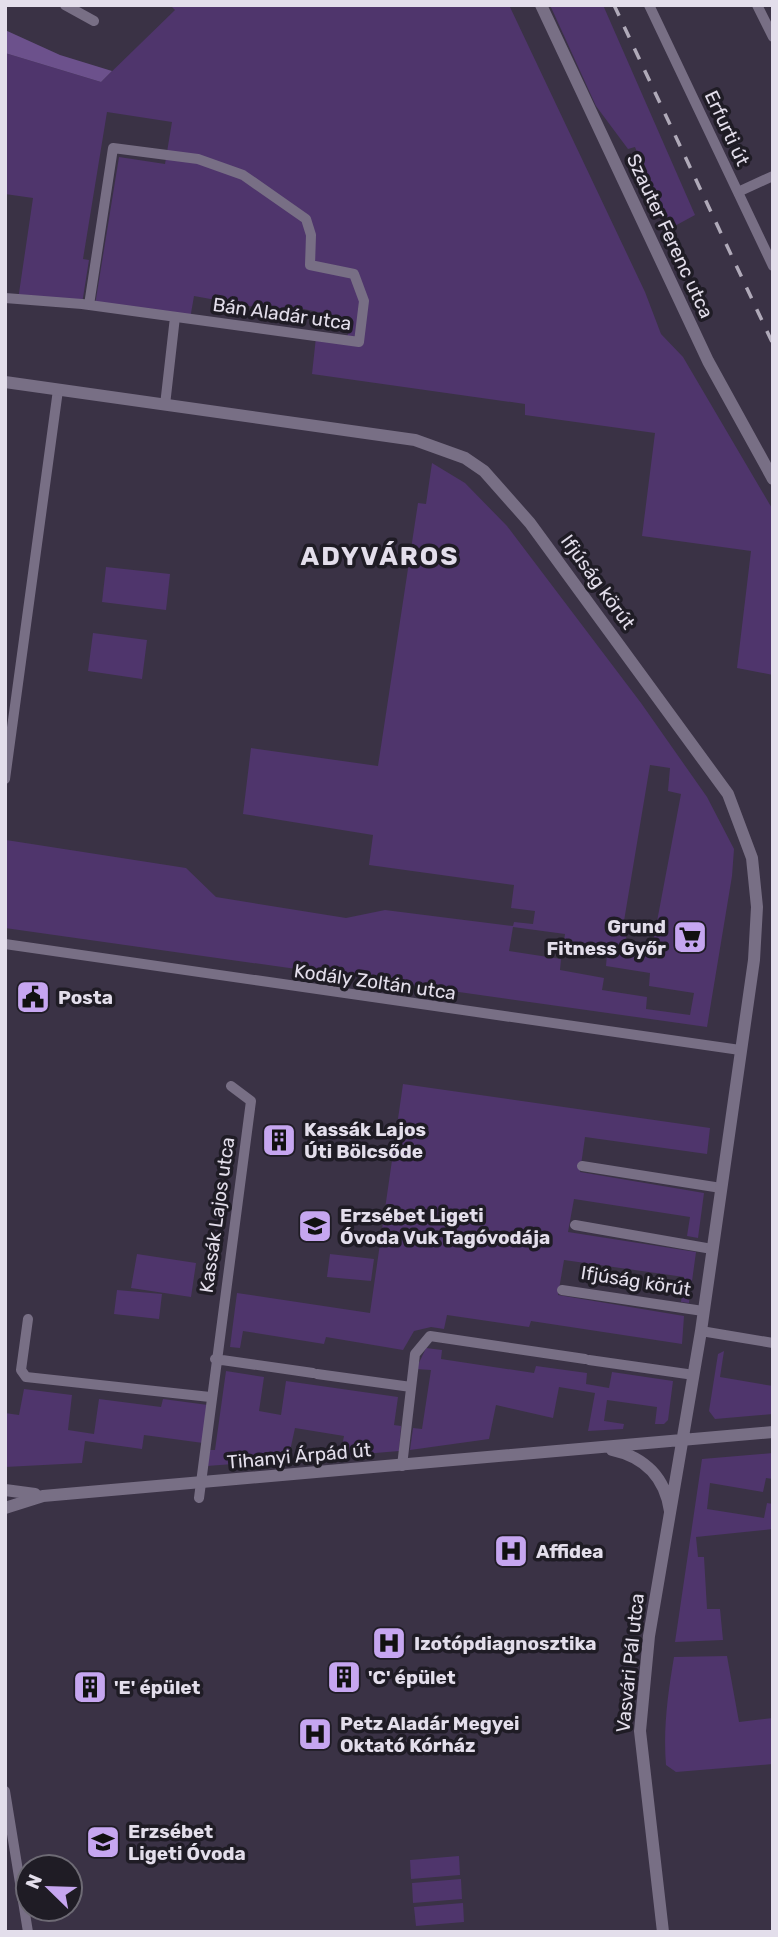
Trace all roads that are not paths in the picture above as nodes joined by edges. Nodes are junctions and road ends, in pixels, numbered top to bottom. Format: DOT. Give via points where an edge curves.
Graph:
graph roads {
  1 [pos="65,5"];
  2 [pos="541,5"];
  3 [pos="649,5"];
  4 [pos="757,5"];
  5 [pos="94,21"];
  6 [pos="773,37"];
  7 [pos="773,176"];
  8 [pos="738,192"];
  9 [pos="773,266"];
  10 [pos="5,298"];
  11 [pos="89,305"];
  12 [pos="175,317"];
  13 [pos="5,382"];
  14 [pos="58,390"];
  15 [pos="165,405"];
  16 [pos="773,479"];
  17 [pos="5,779"];
  18 [pos="5,944"];
  19 [pos="740,1050"];
  20 [pos="231,1086"];
  21 [pos="582,1166"];
  22 [pos="721,1188"];
  23 [pos="575,1225"];
  24 [pos="712,1249"];
  25 [pos="562,1290"];
  26 [pos="703,1311"];
  27 [pos="28,1319"];
  28 [pos="701,1331"];
  29 [pos="773,1343"];
  30 [pos="215,1359"];
  31 [pos="694,1375"];
  32 [pos="411,1387"];
  33 [pos="210,1397"];
  34 [pos="773,1432"];
  35 [pos="683,1441"];
  36 [pos="595,1448"];
  37 [pos="402,1466"];
  38 [pos="200,1483"];
  39 [pos="5,1490"];
  40 [pos="43,1496"];
  41 [pos="200,1498"];
  42 [pos="5,1508"];
  43 [pos="671,1521"];
  44 [pos="5,1791"];
  45 [pos="10,1842"];
  46 [pos="27,1932"];
  47 [pos="663,1932"];
  1 -- 5 [label="street"];
  2 -- 16 [label="street, Szauter Ferenc utca" via="704,352"];
  3 -- 8 [label="street, Erfurti út"];
  4 -- 6 [label="street"];
  7 -- 8 [label="street"];
  8 -- 9 [label="street, Erfurti út"];
  10 -- 11 [label="street, Bán Aladár utca"];
  11 -- 12 [label="street, Bán Aladár utca"];
  11 -- 12 [label="street, Bán Aladár utca" via="113,148 198,159 243,175 306,219 311,235 310,265 354,274 364,301 359,342"];
  12 -- 15 [label="street"];
  13 -- 14 [label="street, Ifjúság körút"];
  14 -- 15 [label="street, Ifjúság körút"];
  14 -- 17 [label="street"];
  15 -- 19 [label="street, Ifjúság körút" via="415,440 465,458 484,471 530,523 698,751 732,805 752,858 757,907"];
  18 -- 19 [label="street, Kodály Zoltán utca"];
  19 -- 22 [label="street, Ifjúság körút"];
  20 -- 30 [label="street, Kassák Lajos utca" via="251,1101"];
  21 -- 22 [label="street"];
  22 -- 24 [label="street, Ifjúság körút"];
  23 -- 24 [label="street"];
  24 -- 26 [label="street, Ifjúság körút"];
  25 -- 26 [label="street, Ifjúság körút"];
  26 -- 28 [label="street, Ifjúság körút"];
  27 -- 33 [label="street" via="21,1370 26,1377"];
  28 -- 29 [label="street"];
  28 -- 31 [label="street, Ifjúság körút"];
  30 -- 32 [label="street"];
  30 -- 33 [label="street, Kassák Lajos utca"];
  31 -- 32 [label="street" via="430,1336 415,1354"];
  31 -- 35 [label="street, Ifjúság körút"];
  32 -- 37 [label="street"];
  33 -- 38 [label="street, Tihanyi Árpád út"];
  34 -- 35 [label="street, Tihanyi Árpád út"];
  35 -- 36 [label="street, Tihanyi Árpád út"];
  35 -- 43 [label="street, Vasvári Pál utca"];
  36 -- 37 [label="street, Tihanyi Árpád út"];
  36 -- 43 [label="street, Tihanyi Árpád út" via="627,1454 651,1469 664,1487"];
  37 -- 38 [label="street, Tihanyi Árpád út"];
  38 -- 40 [label="street, Tihanyi Árpád út"];
  38 -- 41 [label="street, Tihanyi Árpád út"];
  39 -- 40 [label="street, Tihanyi Árpád út"];
  40 -- 42 [label="street, Tihanyi Árpád út"];
  43 -- 47 [label="street, Vasvári Pál utca" via="649,1636 640,1731"];
  44 -- 45 [label="street"];
  45 -- 46 [label="street"];
}
